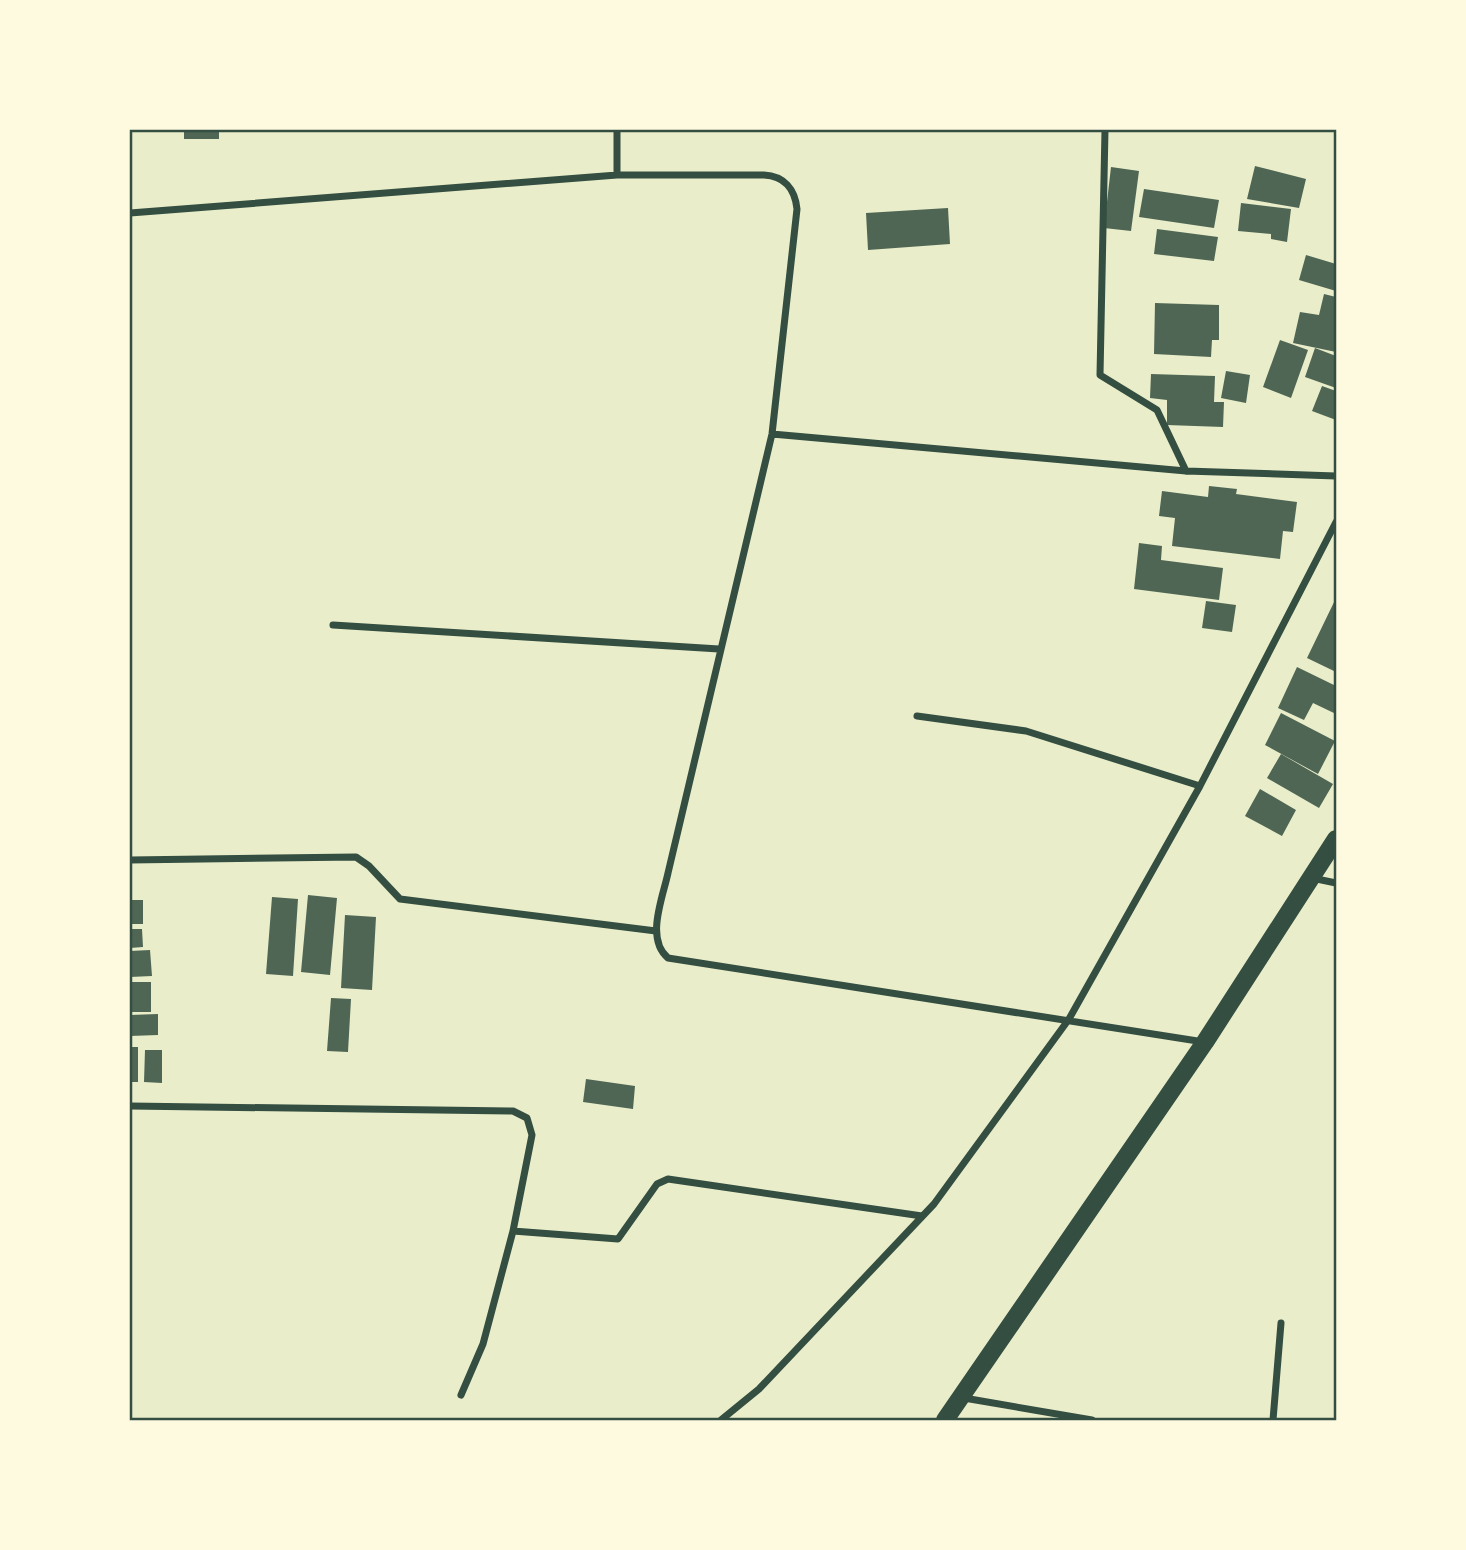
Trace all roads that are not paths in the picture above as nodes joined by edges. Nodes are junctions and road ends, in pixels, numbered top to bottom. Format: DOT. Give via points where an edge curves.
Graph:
graph roads {
  1 [pos="617,130"];
  2 [pos="1105,130"];
  3 [pos="617,175"];
  4 [pos="130,213"];
  5 [pos="772,434"];
  6 [pos="1186,471"];
  7 [pos="1336,477"];
  8 [pos="1336,522"];
  9 [pos="333,625"];
  10 [pos="719,649"];
  11 [pos="917,716"];
  12 [pos="1200,786"];
  13 [pos="1336,839"];
  14 [pos="130,860"];
  15 [pos="1311,878"];
  16 [pos="1336,883"];
  17 [pos="656,931"];
  18 [pos="1069,1019"];
  19 [pos="1205,1042"];
  20 [pos="130,1106"];
  21 [pos="922,1216"];
  22 [pos="513,1231"];
  23 [pos="1281,1323"];
  24 [pos="461,1395"];
  25 [pos="960,1397"];
  26 [pos="721,1420"];
  27 [pos="945,1420"];
  28 [pos="1092,1420"];
  29 [pos="1273,1420"];
  1 -- 3 [label="street"];
  2 -- 6 [label="street" via="1101,376 1157,410"];
  3 -- 4 [label="street"];
  3 -- 5 [label="street" via="772,175 791,189 797,209"];
  5 -- 6 [label="street"];
  5 -- 10 [label="street"];
  6 -- 7 [label="street"];
  8 -- 12 [label="street"];
  9 -- 10 [label="street"];
  10 -- 17 [label="street"];
  11 -- 12 [label="street" via="1026,731"];
  12 -- 18 [label="street"];
  13 -- 15 [label="main road"];
  14 -- 17 [label="street" via="356,858 400,899"];
  15 -- 16 [label="street"];
  15 -- 19 [label="main road"];
  17 -- 18 [label="street" via="659,948 668,958"];
  18 -- 19 [label="street"];
  18 -- 21 [label="street"];
  19 -- 25 [label="main road"];
  20 -- 22 [label="street" via="520,1113 527,1118 532,1135"];
  21 -- 22 [label="street" via="668,1178 657,1184 618,1240"];
  21 -- 26 [label="street" via="759,1389"];
  22 -- 24 [label="street" via="483,1344"];
  23 -- 29 [label="street"];
  25 -- 27 [label="main road"];
  25 -- 28 [label="street"];
}
